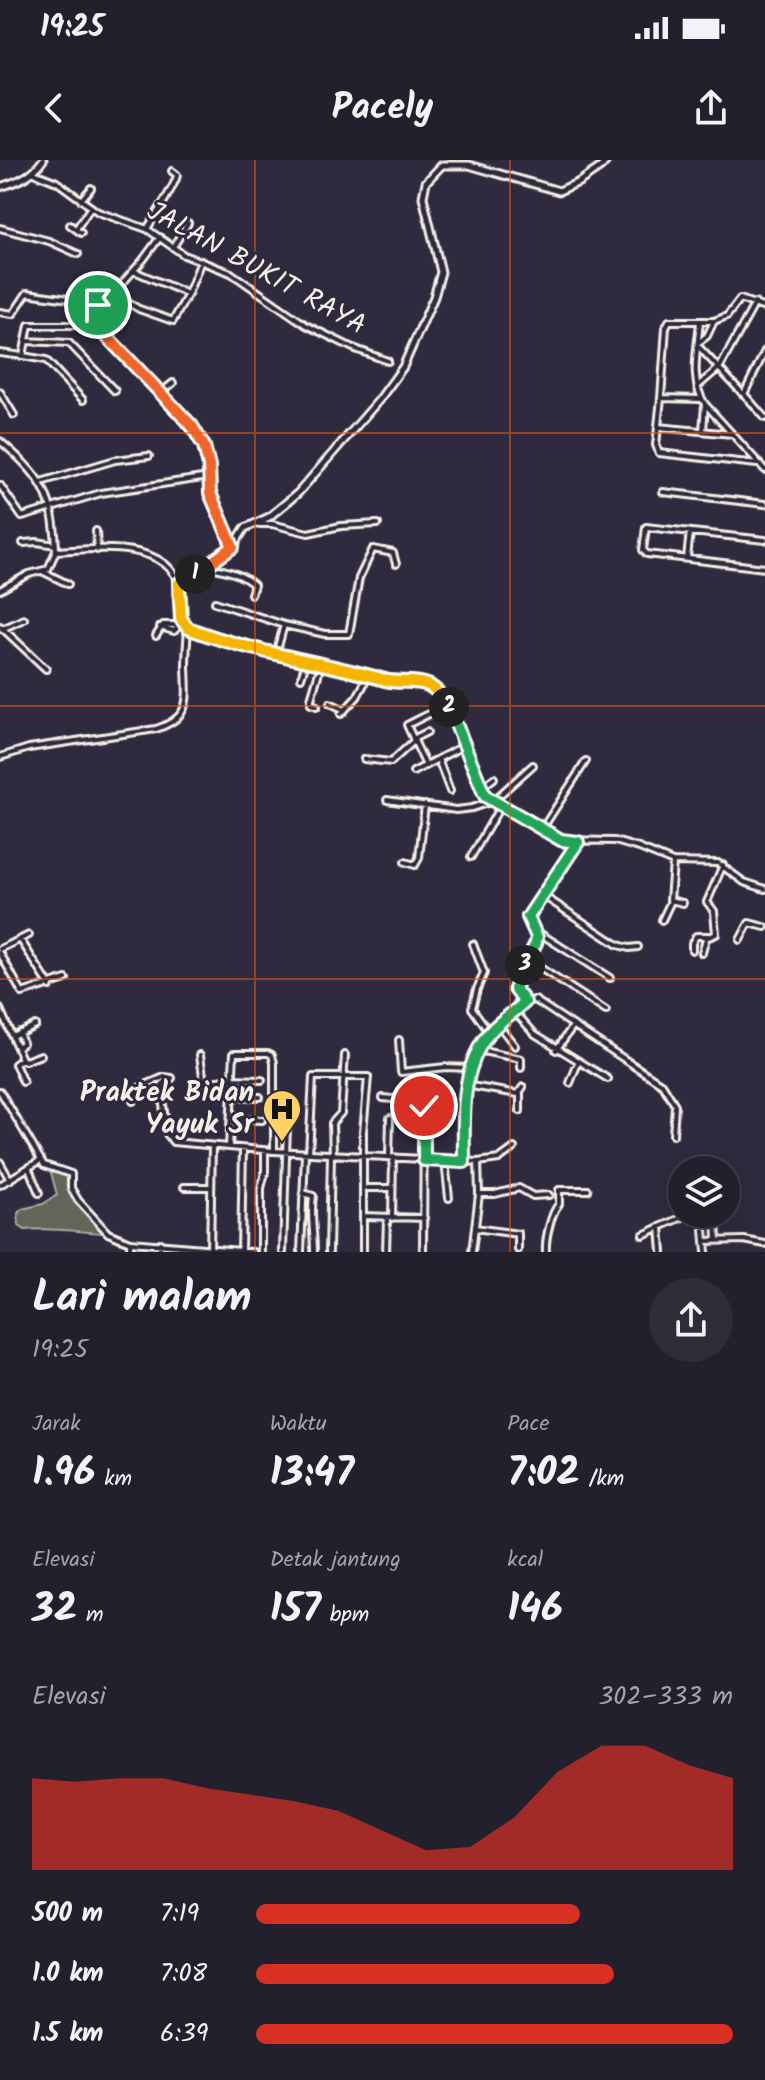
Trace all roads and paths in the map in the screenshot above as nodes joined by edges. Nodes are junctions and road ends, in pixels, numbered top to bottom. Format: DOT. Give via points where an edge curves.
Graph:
graph roads {
  1 [pos="43,160"];
  2 [pos="607,160"];
  3 [pos="172,171"];
  4 [pos="34,173"];
  5 [pos="0,187"];
  6 [pos="91,188"];
  7 [pos="81,200"];
  8 [pos="91,207"];
  9 [pos="188,223"];
  10 [pos="70,225"];
  11 [pos="0,228"];
  12 [pos="76,229"];
  13 [pos="147,229"];
  14 [pos="81,233"];
  15 [pos="160,237"];
  16 [pos="173,247"];
  17 [pos="78,254"];
  18 [pos="201,261"];
  19 [pos="134,271"];
  20 [pos="113,294"];
  21 [pos="188,294"];
  22 [pos="755,303"];
  23 [pos="92,304"];
  24 [pos="765,308"];
  25 [pos="0,312"];
  26 [pos="700,321"];
  27 [pos="714,321"];
  28 [pos="80,325"];
  29 [pos="26,341"];
  30 [pos="699,344"];
  31 [pos="765,351"];
  32 [pos="0,353"];
  33 [pos="23,356"];
  34 [pos="388,361"];
  35 [pos="758,364"];
  36 [pos="720,367"];
  37 [pos="765,371"];
  38 [pos="173,383"];
  39 [pos="697,387"];
  40 [pos="115,391"];
  41 [pos="0,392"];
  42 [pos="159,394"];
  43 [pos="744,394"];
  44 [pos="661,398"];
  45 [pos="83,400"];
  46 [pos="703,402"];
  47 [pos="14,415"];
  48 [pos="765,418"];
  49 [pos="658,427"];
  50 [pos="703,431"];
  51 [pos="735,434"];
  52 [pos="0,441"];
  53 [pos="149,456"];
  54 [pos="760,465"];
  55 [pos="765,470"];
  56 [pos="209,477"];
  57 [pos="41,482"];
  58 [pos="0,485"];
  59 [pos="663,492"];
  60 [pos="765,504"];
  61 [pos="51,510"];
  62 [pos="255,524"];
  63 [pos="378,524"];
  64 [pos="96,531"];
  65 [pos="690,531"];
  66 [pos="765,540"];
  67 [pos="23,543"];
  68 [pos="233,547"];
  69 [pos="56,548"];
  70 [pos="97,550"];
  71 [pos="687,558"];
  72 [pos="396,564"];
  73 [pos="207,566"];
  74 [pos="765,568"];
  75 [pos="42,571"];
  76 [pos="179,583"];
  77 [pos="68,584"];
  78 [pos="0,590"];
  79 [pos="251,594"];
  80 [pos="215,602"];
  81 [pos="24,619"];
  82 [pos="284,625"];
  83 [pos="184,626"];
  84 [pos="1,627"];
  85 [pos="156,636"];
  86 [pos="276,654"];
  87 [pos="306,662"];
  88 [pos="321,665"];
  89 [pos="46,669"];
  90 [pos="369,675"];
  91 [pos="301,678"];
  92 [pos="330,703"];
  93 [pos="447,705"];
  94 [pos="317,706"];
  95 [pos="427,732"];
  96 [pos="414,740"];
  97 [pos="463,746"];
  98 [pos="0,757"];
  99 [pos="364,759"];
  100 [pos="438,759"];
  101 [pos="586,761"];
  102 [pos="533,765"];
  103 [pos="426,766"];
  104 [pos="413,772"];
  105 [pos="494,778"];
  106 [pos="480,789"];
  107 [pos="450,791"];
  108 [pos="387,800"];
  109 [pos="493,801"];
  110 [pos="425,805"];
  111 [pos="501,805"];
  112 [pos="542,829"];
  113 [pos="578,842"];
  114 [pos="471,857"];
  115 [pos="405,862"];
  116 [pos="673,862"];
  117 [pos="723,865"];
  118 [pos="765,889"];
  119 [pos="542,895"];
  120 [pos="671,901"];
  121 [pos="683,903"];
  122 [pos="662,920"];
  123 [pos="765,927"];
  124 [pos="533,929"];
  125 [pos="29,935"];
  126 [pos="708,936"];
  127 [pos="20,939"];
  128 [pos="740,940"];
  129 [pos="473,944"];
  130 [pos="638,947"];
  131 [pos="692,950"];
  132 [pos="0,951"];
  133 [pos="702,953"];
  134 [pos="528,960"];
  135 [pos="610,978"];
  136 [pos="66,979"];
  137 [pos="50,986"];
  138 [pos="525,1002"];
  139 [pos="0,1009"];
  140 [pos="606,1011"];
  141 [pos="515,1012"];
  142 [pos="498,1024"];
  143 [pos="35,1025"];
  144 [pos="573,1026"];
  145 [pos="19,1032"];
  146 [pos="489,1032"];
  147 [pos="12,1036"];
  148 [pos="399,1040"];
  149 [pos="515,1046"];
  150 [pos="17,1047"];
  151 [pos="478,1050"];
  152 [pos="556,1050"];
  153 [pos="41,1055"];
  154 [pos="200,1055"];
  155 [pos="345,1055"];
  156 [pos="22,1059"];
  157 [pos="578,1062"];
  158 [pos="470,1068"];
  159 [pos="521,1068"];
  160 [pos="344,1077"];
  161 [pos="232,1079"];
  162 [pos="608,1079"];
  163 [pos="262,1080"];
  164 [pos="23,1082"];
  165 [pos="570,1083"];
  166 [pos="465,1085"];
  167 [pos="523,1087"];
  168 [pos="0,1091"];
  169 [pos="520,1093"];
  170 [pos="231,1097"];
  171 [pos="260,1097"];
  172 [pos="383,1098"];
  173 [pos="133,1101"];
  174 [pos="520,1111"];
  175 [pos="390,1118"];
  176 [pos="231,1119"];
  177 [pos="262,1120"];
  178 [pos="287,1125"];
  179 [pos="673,1135"];
  180 [pos="212,1146"];
  181 [pos="229,1147"];
  182 [pos="514,1148"];
  183 [pos="243,1149"];
  184 [pos="265,1150"];
  185 [pos="274,1151"];
  186 [pos="286,1152"];
  187 [pos="307,1153"];
  188 [pos="332,1155"];
  189 [pos="363,1156"];
  190 [pos="391,1157"];
  191 [pos="41,1160"];
  192 [pos="424,1160"];
  193 [pos="445,1161"];
  194 [pos="0,1162"];
  195 [pos="464,1162"];
  196 [pos="478,1162"];
  197 [pos="29,1169"];
  198 [pos="10,1180"];
  199 [pos="0,1185"];
  200 [pos="184,1187"];
  201 [pos="211,1187"];
  202 [pos="367,1188"];
  203 [pos="392,1188"];
  204 [pos="588,1190"];
  205 [pos="39,1193"];
  206 [pos="303,1193"];
  207 [pos="479,1194"];
  208 [pos="549,1195"];
  209 [pos="449,1198"];
  210 [pos="363,1216"];
  211 [pos="389,1218"];
  212 [pos="424,1218"];
  213 [pos="668,1224"];
  214 [pos="660,1227"];
  215 [pos="475,1228"];
  216 [pos="716,1228"];
  217 [pos="704,1230"];
  218 [pos="643,1235"];
  219 [pos="717,1240"];
  220 [pos="705,1241"];
  221 [pos="130,1242"];
  222 [pos="160,1243"];
  223 [pos="765,1244"];
  224 [pos="210,1250"];
  225 [pos="518,1250"];
  226 [pos="130,1252"];
  227 [pos="160,1252"];
  228 [pos="241,1252"];
  229 [pos="253,1252"];
  230 [pos="261,1252"];
  231 [pos="283,1252"];
  232 [pos="301,1252"];
  233 [pos="314,1252"];
  234 [pos="329,1252"];
  235 [pos="363,1252"];
  236 [pos="386,1252"];
  237 [pos="423,1252"];
  238 [pos="472,1252"];
  239 [pos="546,1252"];
  240 [pos="662,1252"];
  241 [pos="706,1252"];
  1 -- 4 [label="street"];
  2 -- 62 [label="street" via="559,191 469,165 442,165 426,182 423,197 441,272 403,367 298,493"];
  3 -- 13 [label="street" via="177,181"];
  4 -- 5 [label="street"];
  4 -- 7 [label="street, JALAN BUKIT RAYA"];
  6 -- 7 [label="street"];
  7 -- 8 [label="street, JALAN BUKIT RAYA"];
  8 -- 12 [label="street"];
  8 -- 13 [label="street, JALAN BUKIT RAYA"];
  9 -- 16 [label="street"];
  10 -- 12 [label="street"];
  11 -- 17 [label="street"];
  12 -- 14 [label="street"];
  13 -- 15 [label="street, JALAN BUKIT RAYA"];
  15 -- 16 [label="street, JALAN BUKIT RAYA"];
  15 -- 19 [label="street"];
  16 -- 18 [label="street, JALAN BUKIT RAYA"];
  18 -- 21 [label="street"];
  18 -- 34 [label="street, JALAN BUKIT RAYA" via="231,273 297,320"];
  19 -- 20 [label="street"];
  19 -- 21 [label="street"];
  20 -- 21 [label="street" via="170,322"];
  20 -- 23 [label="street" via="104,304"];
  22 -- 24 [label="street"];
  22 -- 27 [label="street" via="740,299 727,316"];
  22 -- 36 [label="street"];
  23 -- 25 [label="street" via="27,293 13,314"];
  23 -- 42 [label="street" via="94,323"];
  26 -- 27 [label="street"];
  26 -- 30 [label="street"];
  26 -- 44 [label="street" via="667,323"];
  27 -- 30 [label="street"];
  28 -- 29 [label="street" via="29,325"];
  29 -- 33 [label="street"];
  29 -- 40 [label="street" via="69,343"];
  30 -- 36 [label="street"];
  30 -- 39 [label="street"];
  31 -- 35 [label="street"];
  32 -- 33 [label="street"];
  33 -- 45 [label="street" via="46,360"];
  35 -- 37 [label="street"];
  35 -- 43 [label="street"];
  36 -- 39 [label="street"];
  36 -- 43 [label="street"];
  38 -- 42 [label="street"];
  39 -- 46 [label="street"];
  41 -- 47 [label="street"];
  42 -- 56 [label="street" via="198,436"];
  43 -- 48 [label="street"];
  44 -- 46 [label="street"];
  44 -- 49 [label="street"];
  46 -- 50 [label="street"];
  46 -- 51 [label="street"];
  49 -- 50 [label="street"];
  49 -- 54 [label="street" via="659,453"];
  50 -- 51 [label="street"];
  51 -- 54 [label="street"];
  52 -- 57 [label="street"];
  53 -- 57 [label="street" via="115,460"];
  54 -- 55 [label="street"];
  56 -- 61 [label="street" via="101,493"];
  56 -- 68 [label="street" via="213,504"];
  57 -- 61 [label="street"];
  58 -- 61 [label="street" via="19,516"];
  59 -- 60 [label="street"];
  61 -- 69 [label="street"];
  62 -- 63 [label="street" via="308,533"];
  62 -- 68 [label="street" via="245,528"];
  64 -- 70 [label="street"];
  65 -- 66 [label="street"];
  65 -- 71 [label="street"];
  65 -- 71 [label="street" via="644,530 645,554"];
  67 -- 69 [label="street"];
  68 -- 73 [label="street"];
  69 -- 70 [label="street"];
  69 -- 75 [label="street" via="49,568"];
  70 -- 76 [label="street" via="143,553 163,562"];
  71 -- 74 [label="street"];
  72 -- 82 [label="street" via="393,553 373,549 359,578 347,636"];
  73 -- 76 [label="street"];
  73 -- 79 [label="street" via="251,581"];
  75 -- 77 [label="street"];
  75 -- 78 [label="street"];
  76 -- 83 [label="street"];
  80 -- 82 [label="street"];
  81 -- 84 [label="street"];
  82 -- 86 [label="street"];
  83 -- 85 [label="street" via="160,627"];
  83 -- 86 [label="street"];
  83 -- 98 [label="street" via="186,706 179,718 148,731"];
  84 -- 89 [label="street"];
  86 -- 87 [label="street"];
  87 -- 88 [label="street"];
  87 -- 91 [label="street"];
  88 -- 90 [label="street"];
  88 -- 94 [label="street" via="311,699"];
  90 -- 92 [label="street" via="343,712"];
  90 -- 93 [label="street" via="425,684"];
  93 -- 96 [label="street" via="408,724"];
  93 -- 97 [label="street"];
  95 -- 96 [label="street"];
  96 -- 99 [label="street" via="391,762"];
  96 -- 103 [label="street"];
  97 -- 100 [label="street"];
  97 -- 106 [label="street"];
  100 -- 103 [label="street"];
  100 -- 107 [label="street"];
  101 -- 112 [label="street"];
  102 -- 109 [label="street"];
  103 -- 104 [label="street"];
  105 -- 106 [label="street"];
  106 -- 109 [label="street"];
  108 -- 110 [label="street"];
  109 -- 110 [label="street" via="456,810"];
  109 -- 111 [label="street"];
  110 -- 115 [label="street" via="417,862"];
  111 -- 112 [label="street"];
  111 -- 114 [label="street"];
  112 -- 113 [label="street"];
  113 -- 116 [label="street" via="615,841"];
  113 -- 119 [label="street"];
  116 -- 117 [label="street"];
  116 -- 120 [label="street"];
  117 -- 118 [label="street" via="744,882"];
  117 -- 126 [label="street" via="708,900 716,932"];
  119 -- 124 [label="street" via="528,917"];
  119 -- 130 [label="street" via="618,945"];
  120 -- 121 [label="street"];
  120 -- 122 [label="street"];
  123 -- 128 [label="street" via="749,923"];
  124 -- 134 [label="street" via="536,943"];
  124 -- 135 [label="street"];
  125 -- 127 [label="street"];
  126 -- 131 [label="street" via="696,936"];
  126 -- 133 [label="street"];
  127 -- 132 [label="street"];
  127 -- 137 [label="street"];
  129 -- 146 [label="street" via="484,973 472,1008"];
  132 -- 137 [label="street" via="22,993"];
  134 -- 138 [label="street" via="515,989"];
  134 -- 140 [label="street"];
  136 -- 137 [label="street"];
  138 -- 141 [label="street"];
  138 -- 144 [label="street" via="535,1000"];
  139 -- 147 [label="street"];
  141 -- 142 [label="street"];
  141 -- 152 [label="street"];
  142 -- 146 [label="street"];
  142 -- 149 [label="street"];
  143 -- 145 [label="street"];
  144 -- 152 [label="street"];
  144 -- 179 [label="street" via="662,1084 675,1105"];
  145 -- 147 [label="street"];
  145 -- 150 [label="street" via="23,1043"];
  146 -- 151 [label="street"];
  147 -- 150 [label="street"];
  148 -- 158 [label="street" via="401,1072"];
  150 -- 156 [label="street"];
  151 -- 158 [label="street"];
  151 -- 159 [label="street" via="521,1059"];
  152 -- 157 [label="street"];
  153 -- 156 [label="street"];
  154 -- 161 [label="street" via="204,1083"];
  155 -- 160 [label="street"];
  156 -- 164 [label="street" via="15,1064"];
  157 -- 162 [label="street"];
  157 -- 165 [label="street"];
  158 -- 166 [label="street"];
  160 -- 187 [label="street" via="313,1077"];
  160 -- 188 [label="street" via="341,1113 332,1123"];
  160 -- 189 [label="street" via="368,1077"];
  161 -- 163 [label="street"];
  161 -- 170 [label="street"];
  161 -- 185 [label="street" via="235,1053 273,1057"];
  166 -- 169 [label="street"];
  166 -- 195 [label="street"];
  167 -- 169 [label="street"];
  168 -- 191 [label="street"];
  169 -- 174 [label="street"];
  170 -- 171 [label="street"];
  170 -- 176 [label="street"];
  172 -- 192 [label="street" via="424,1106"];
  173 -- 180 [label="street" via="138,1088 172,1078 161,1090 170,1140"];
  175 -- 190 [label="street"];
  176 -- 177 [label="street"];
  176 -- 181 [label="street"];
  178 -- 186 [label="street"];
  180 -- 181 [label="street"];
  180 -- 201 [label="street"];
  181 -- 183 [label="street"];
  182 -- 196 [label="street" via="499,1159"];
  183 -- 184 [label="street"];
  183 -- 228 [label="street"];
  184 -- 185 [label="street"];
  184 -- 230 [label="street"];
  185 -- 186 [label="street"];
  186 -- 187 [label="street"];
  186 -- 231 [label="street"];
  187 -- 188 [label="street"];
  187 -- 206 [label="street"];
  188 -- 189 [label="street"];
  188 -- 234 [label="street"];
  189 -- 190 [label="street"];
  189 -- 210 [label="street"];
  190 -- 192 [label="street"];
  190 -- 203 [label="street"];
  191 -- 197 [label="street"];
  191 -- 221 [label="street" via="71,1174 71,1188 97,1223"];
  192 -- 193 [label="street"];
  192 -- 212 [label="street"];
  193 -- 195 [label="street"];
  193 -- 209 [label="street"];
  194 -- 198 [label="street"];
  195 -- 196 [label="street"];
  196 -- 207 [label="street"];
  197 -- 198 [label="street"];
  197 -- 205 [label="street"];
  198 -- 199 [label="street"];
  200 -- 201 [label="street"];
  201 -- 224 [label="street"];
  202 -- 203 [label="street"];
  203 -- 211 [label="street"];
  204 -- 239 [label="street" via="559,1190"];
  206 -- 232 [label="street"];
  206 -- 233 [label="street" via="313,1196"];
  207 -- 208 [label="street" via="522,1188 530,1195"];
  207 -- 215 [label="street"];
  210 -- 211 [label="street"];
  210 -- 235 [label="street"];
  211 -- 212 [label="street"];
  211 -- 236 [label="street"];
  212 -- 237 [label="street"];
  213 -- 214 [label="street"];
  214 -- 218 [label="street"];
  214 -- 240 [label="street"];
  215 -- 225 [label="street" via="518,1234"];
  215 -- 238 [label="street"];
  216 -- 219 [label="street"];
  217 -- 220 [label="street"];
  219 -- 220 [label="street"];
  219 -- 223 [label="street"];
  220 -- 241 [label="street"];
  221 -- 222 [label="street"];
  221 -- 226 [label="street"];
  222 -- 224 [label="street"];
  222 -- 227 [label="street"];
  224 -- 228 [label="street"];
  228 -- 229 [label="street"];
}
